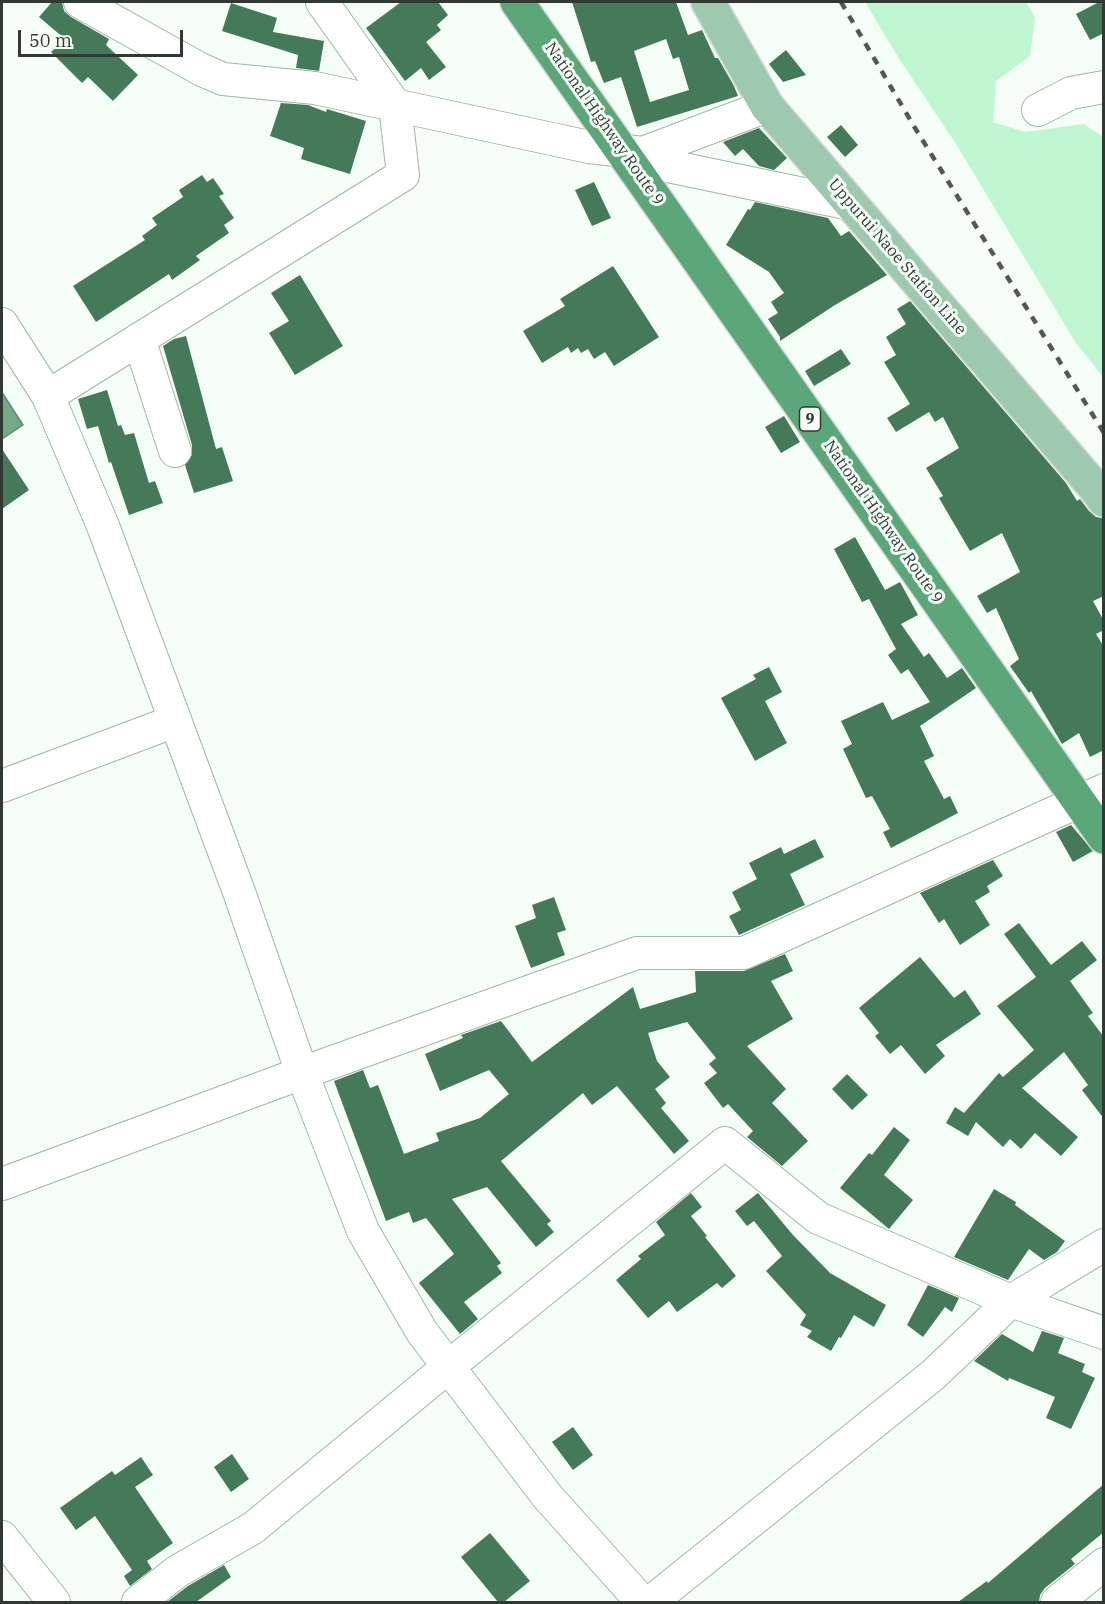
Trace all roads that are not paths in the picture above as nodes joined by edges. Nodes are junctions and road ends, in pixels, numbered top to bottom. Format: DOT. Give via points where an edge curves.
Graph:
graph roads {
  1 [pos="80,2"];
  2 [pos="322,2"];
  3 [pos="517,2"];
  4 [pos="708,2"];
  5 [pos="1104,87"];
  6 [pos="394,105"];
  7 [pos="768,106"];
  8 [pos="1038,110"];
  9 [pos="633,152"];
  10 [pos="851,204"];
  11 [pos="2,324"];
  12 [pos="140,339"];
  13 [pos="48,396"];
  14 [pos="175,451"];
  15 [pos="1104,500"];
  16 [pos="175,721"];
  17 [pos="2,786"];
  18 [pos="1091,796"];
  19 [pos="1104,837"];
  20 [pos="302,1073"];
  21 [pos="2,1184"];
  22 [pos="1104,1245"];
  23 [pos="1011,1301"];
  24 [pos="1104,1334"];
  25 [pos="448,1367"];
  26 [pos="2,1537"];
  27 [pos="1104,1564"];
  28 [pos="54,1602"];
  29 [pos="138,1602"];
  30 [pos="642,1602"];
  31 [pos="651,1602"];
  32 [pos="1057,1602"];
  1 -- 6 [label="street" via="223,79 315,88"];
  2 -- 6 [label="street"];
  3 -- 9 [label="highway, National Highway Route 9 / 9"];
  4 -- 7 [label="main road, Uppurui Naoe Station Line"];
  5 -- 8 [label="street" via="1071,93"];
  6 -- 9 [label="street" via="590,147"];
  6 -- 12 [label="street" via="403,175"];
  7 -- 9 [label="street"];
  7 -- 10 [label="main road, Uppurui Naoe Station Line"];
  9 -- 10 [label="street" via="654,164"];
  9 -- 18 [label="highway, National Highway Route 9 / 9"];
  10 -- 15 [label="main road, Uppurui Naoe Station Line"];
  11 -- 13 [label="street"];
  12 -- 13 [label="street"];
  12 -- 14 [label="street"];
  13 -- 16 [label="street" via="103,526"];
  16 -- 17 [label="street"];
  16 -- 20 [label="street"];
  18 -- 19 [label="highway, National Highway Route 9 / 9"];
  18 -- 20 [label="street" via="744,953 637,953"];
  20 -- 21 [label="street"];
  20 -- 25 [label="street" via="363,1231 422,1332"];
  22 -- 23 [label="street"];
  23 -- 24 [label="street"];
  23 -- 25 [label="street" via="818,1218 725,1143"];
  23 -- 31 [label="street" via="933,1375"];
  25 -- 29 [label="street" via="253,1528 178,1571"];
  25 -- 30 [label="street" via="548,1496"];
  26 -- 28 [label="street"];
  27 -- 32 [label="street"];
}
